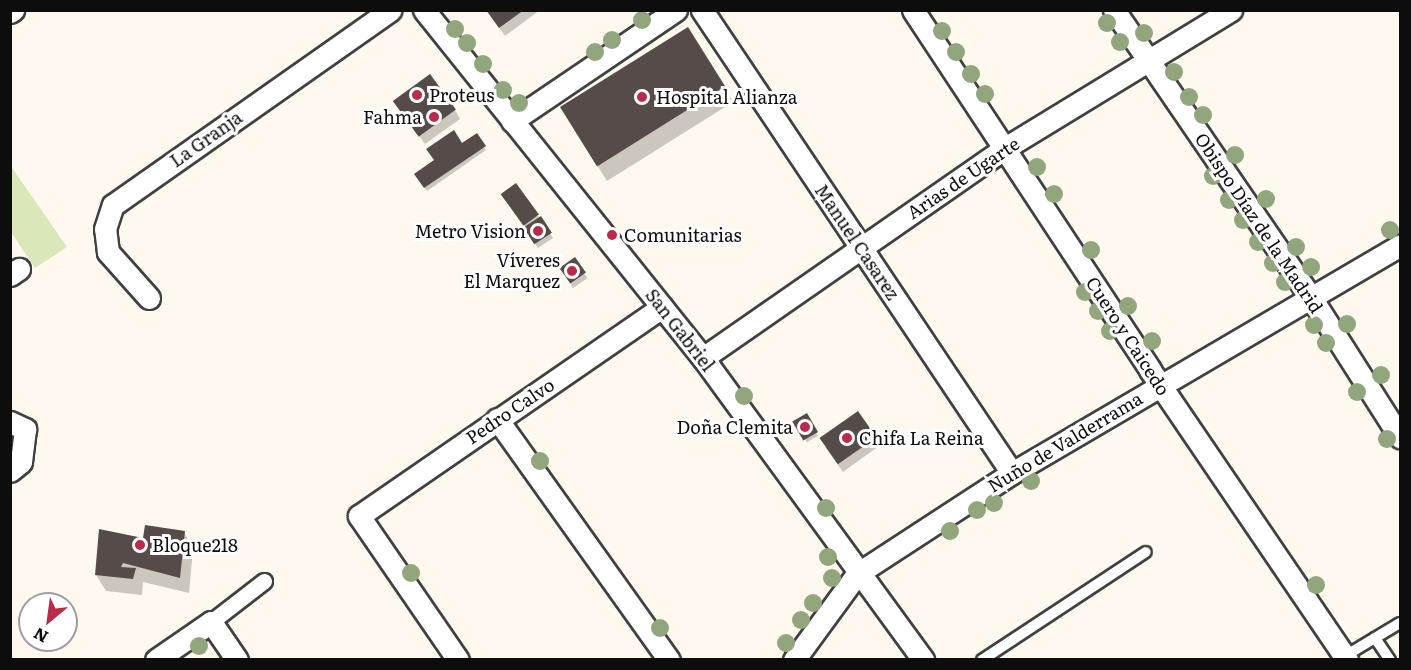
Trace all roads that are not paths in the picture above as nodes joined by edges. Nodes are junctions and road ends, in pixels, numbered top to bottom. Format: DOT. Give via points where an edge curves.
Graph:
graph roads {
  1 [pos="390,10"];
  2 [pos="424,10"];
  3 [pos="676,10"];
  4 [pos="702,10"];
  5 [pos="913,10"];
  6 [pos="1114,10"];
  7 [pos="1231,10"];
  8 [pos="1148,62"];
  9 [pos="512,121"];
  10 [pos="1005,148"];
  11 [pos="1401,245"];
  12 [pos="861,247"];
  13 [pos="149,298"];
  14 [pos="1312,299"];
  15 [pos="662,307"];
  16 [pos="703,358"];
  17 [pos="1159,384"];
  18 [pos="497,419"];
  19 [pos="10,422"];
  20 [pos="1401,437"];
  21 [pos="10,471"];
  22 [pos="1011,473"];
  23 [pos="1146,552"];
  24 [pos="857,574"];
  25 [pos="264,581"];
  26 [pos="211,622"];
  27 [pos="1401,622"];
  28 [pos="1375,638"];
  29 [pos="996,656"];
  30 [pos="1346,658"];
  31 [pos="156,660"];
  32 [pos="237,660"];
  33 [pos="458,660"];
  34 [pos="669,660"];
  35 [pos="794,660"];
  36 [pos="923,660"];
  37 [pos="982,660"];
  38 [pos="1390,660"];
  1 -- 13 [label="street, La Granja" via="112,205 105,229 108,252"];
  2 -- 9 [label="street, San Gabriel"];
  3 -- 9 [label="street"];
  4 -- 12 [label="street, Manuel Casarez"];
  5 -- 10 [label="street, Cuero y Caicedo"];
  6 -- 8 [label="street, Obispo Díaz de la Madrid"];
  7 -- 8 [label="street, Arias de Ugarte"];
  8 -- 10 [label="street, Arias de Ugarte"];
  8 -- 14 [label="street, Obispo Díaz de la Madrid"];
  9 -- 15 [label="street, San Gabriel"];
  10 -- 12 [label="street, Arias de Ugarte"];
  10 -- 17 [label="street, Cuero y Caicedo"];
  11 -- 14 [label="street, Nuño de Valderrama"];
  12 -- 16 [label="street, Arias de Ugarte"];
  12 -- 22 [label="street, Manuel Casarez"];
  14 -- 17 [label="street, Nuño de Valderrama"];
  14 -- 20 [label="street, Obispo Díaz de la Madrid"];
  15 -- 16 [label="street, San Gabriel"];
  15 -- 18 [label="street, Pedro Calvo"];
  16 -- 24 [label="street, San Gabriel"];
  17 -- 22 [label="street, Nuño de Valderrama"];
  17 -- 30 [label="street, Cuero y Caicedo"];
  18 -- 33 [label="street, Pedro Calvo" via="359,516"];
  18 -- 34 [label="street"];
  19 -- 21 [label="street" via="25,429 21,462"];
  22 -- 24 [label="street, Nuño de Valderrama"];
  23 -- 29 [label="lane"];
  24 -- 35 [label="street, Nuño de Valderrama"];
  24 -- 36 [label="street, San Gabriel"];
  25 -- 26 [label="street"];
  26 -- 31 [label="street"];
  26 -- 32 [label="street"];
  27 -- 28 [label="lane"];
  28 -- 30 [label="lane"];
  28 -- 38 [label="lane"];
  29 -- 37 [label="lane"];
}
